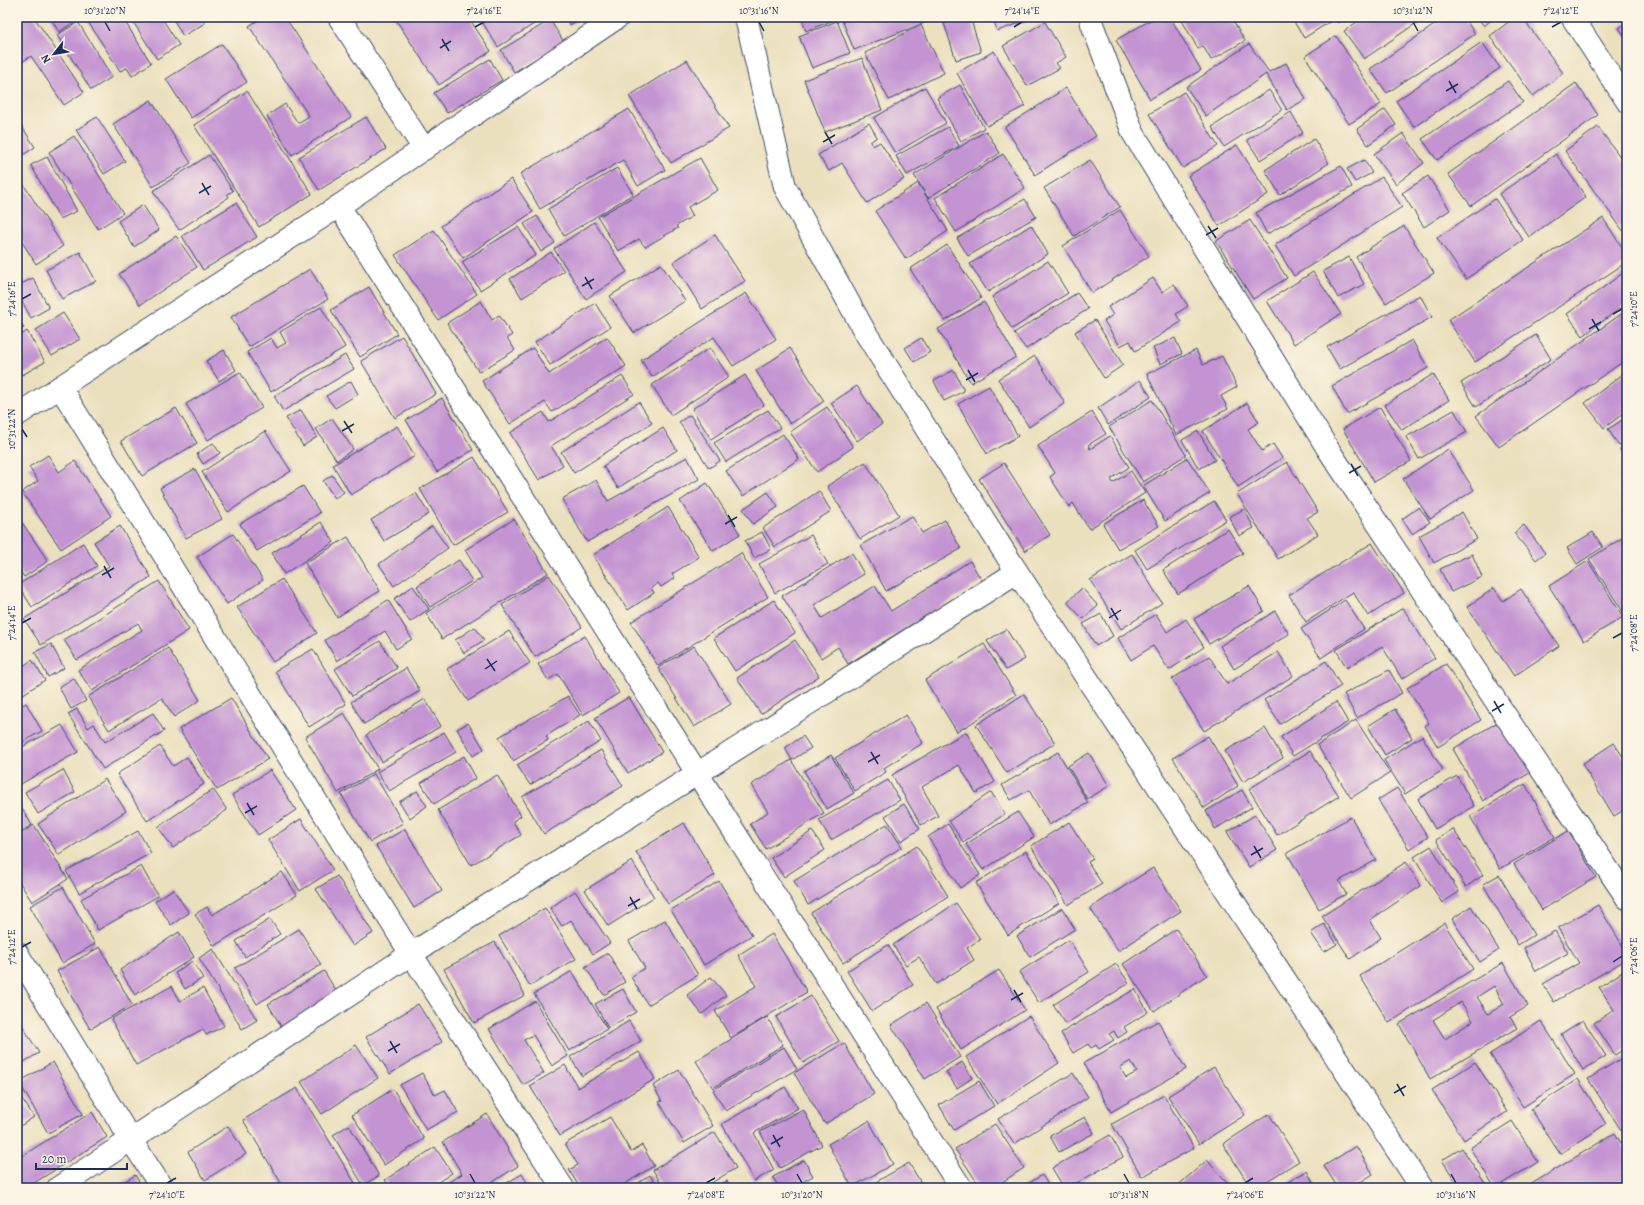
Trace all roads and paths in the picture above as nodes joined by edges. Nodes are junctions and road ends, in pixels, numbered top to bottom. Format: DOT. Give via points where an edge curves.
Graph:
graph roads {
  1 [pos="339,17"];
  2 [pos="618,17"];
  3 [pos="746,17"];
  4 [pos="1091,17"];
  5 [pos="1572,17"];
  6 [pos="1627,101"];
  7 [pos="424,149"];
  8 [pos="339,206"];
  9 [pos="60,387"];
  10 [pos="17,415"];
  11 [pos="1017,572"];
  12 [pos="697,773"];
  13 [pos="1627,898"];
  14 [pos="17,953"];
  15 [pos="411,954"];
  16 [pos="131,1140"];
  17 [pos="58,1188"];
  18 [pos="162,1188"];
  19 [pos="563,1188"];
  20 [pos="961,1188"];
  21 [pos="1422,1188"];
  1 -- 7 [label="street"];
  2 -- 7 [label="street"];
  3 -- 11 [label="street" via="785,187 865,332"];
  4 -- 13 [label="street" via="1133,133 1328,449"];
  5 -- 6 [label="street"];
  7 -- 8 [label="street"];
  8 -- 9 [label="street"];
  8 -- 12 [label="street"];
  9 -- 10 [label="street"];
  9 -- 15 [label="street"];
  11 -- 12 [label="street"];
  11 -- 21 [label="street"];
  12 -- 15 [label="street"];
  12 -- 20 [label="street"];
  14 -- 16 [label="street"];
  15 -- 16 [label="street"];
  15 -- 19 [label="street"];
  16 -- 17 [label="street"];
  16 -- 18 [label="street"];
}
